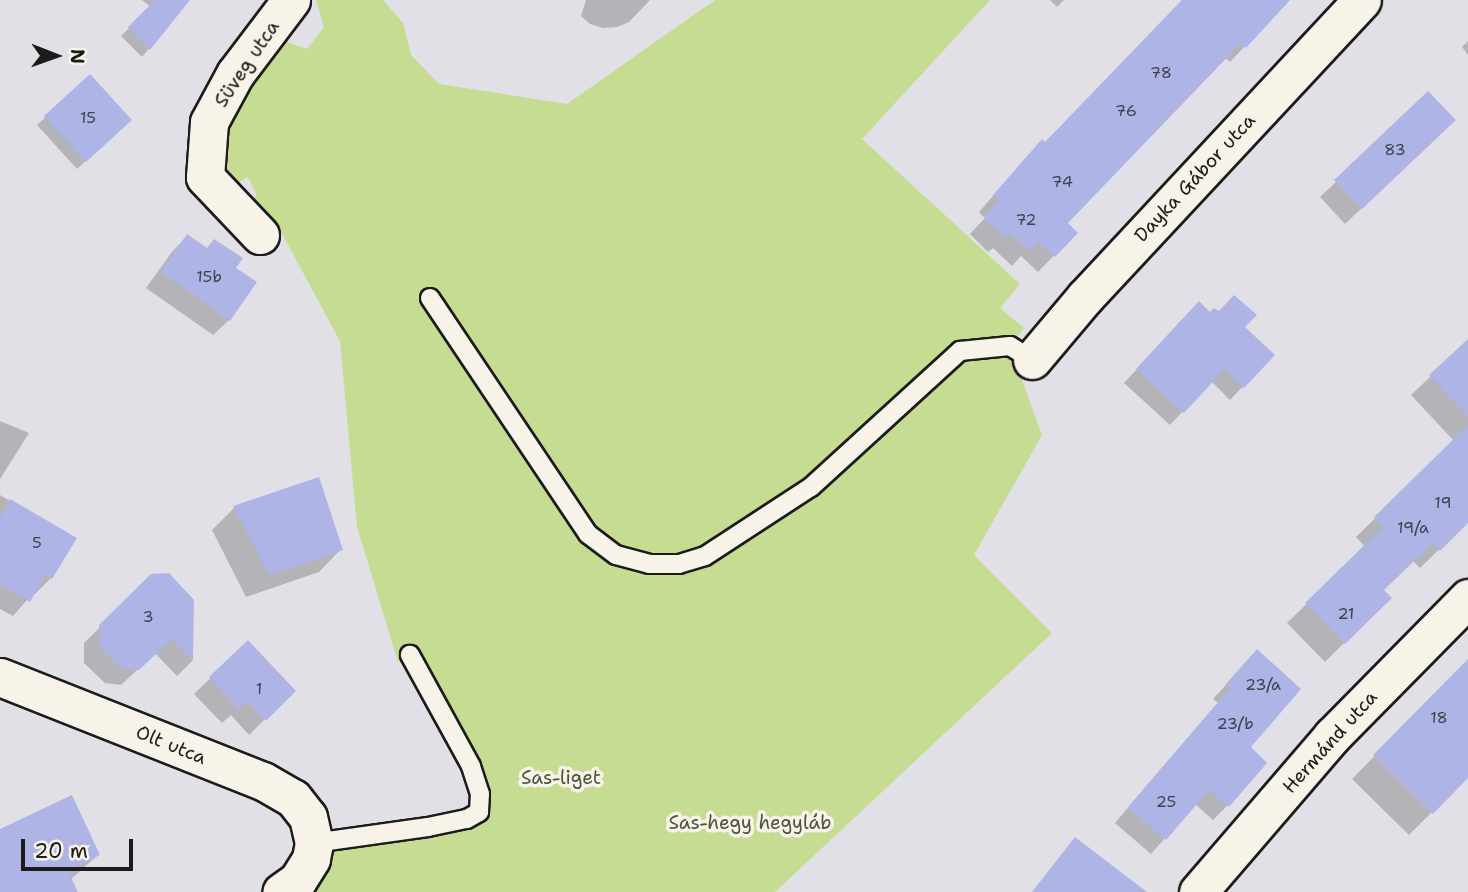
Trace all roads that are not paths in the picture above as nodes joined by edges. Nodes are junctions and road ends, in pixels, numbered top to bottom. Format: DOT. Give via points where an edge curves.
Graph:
graph roads {
  1 [pos="291,0"];
  2 [pos="1362,0"];
  3 [pos="260,235"];
  4 [pos="430,298"];
  5 [pos="1032,360"];
  6 [pos="1468,598"];
  7 [pos="410,655"];
  8 [pos="0,677"];
  9 [pos="314,843"];
  10 [pos="282,892"];
  11 [pos="1198,892"];
  1 -- 3 [label="street, Süveg utca" via="235,74 209,122 205,177"];
  2 -- 5 [label="street, Dayka Gábor utca" via="1085,296"];
  4 -- 5 [label="lane" via="588,534 616,555 649,564 679,564 705,556 778,510 811,486 960,351 1010,346"];
  6 -- 11 [label="street, Hermánd utca" via="1332,736"];
  7 -- 9 [label="lane" via="471,766 480,794 479,812 428,827"];
  8 -- 9 [label="street, Olt utca" via="262,781 293,798 308,817"];
  9 -- 10 [label="street" via="311,859 297,881"];
}
